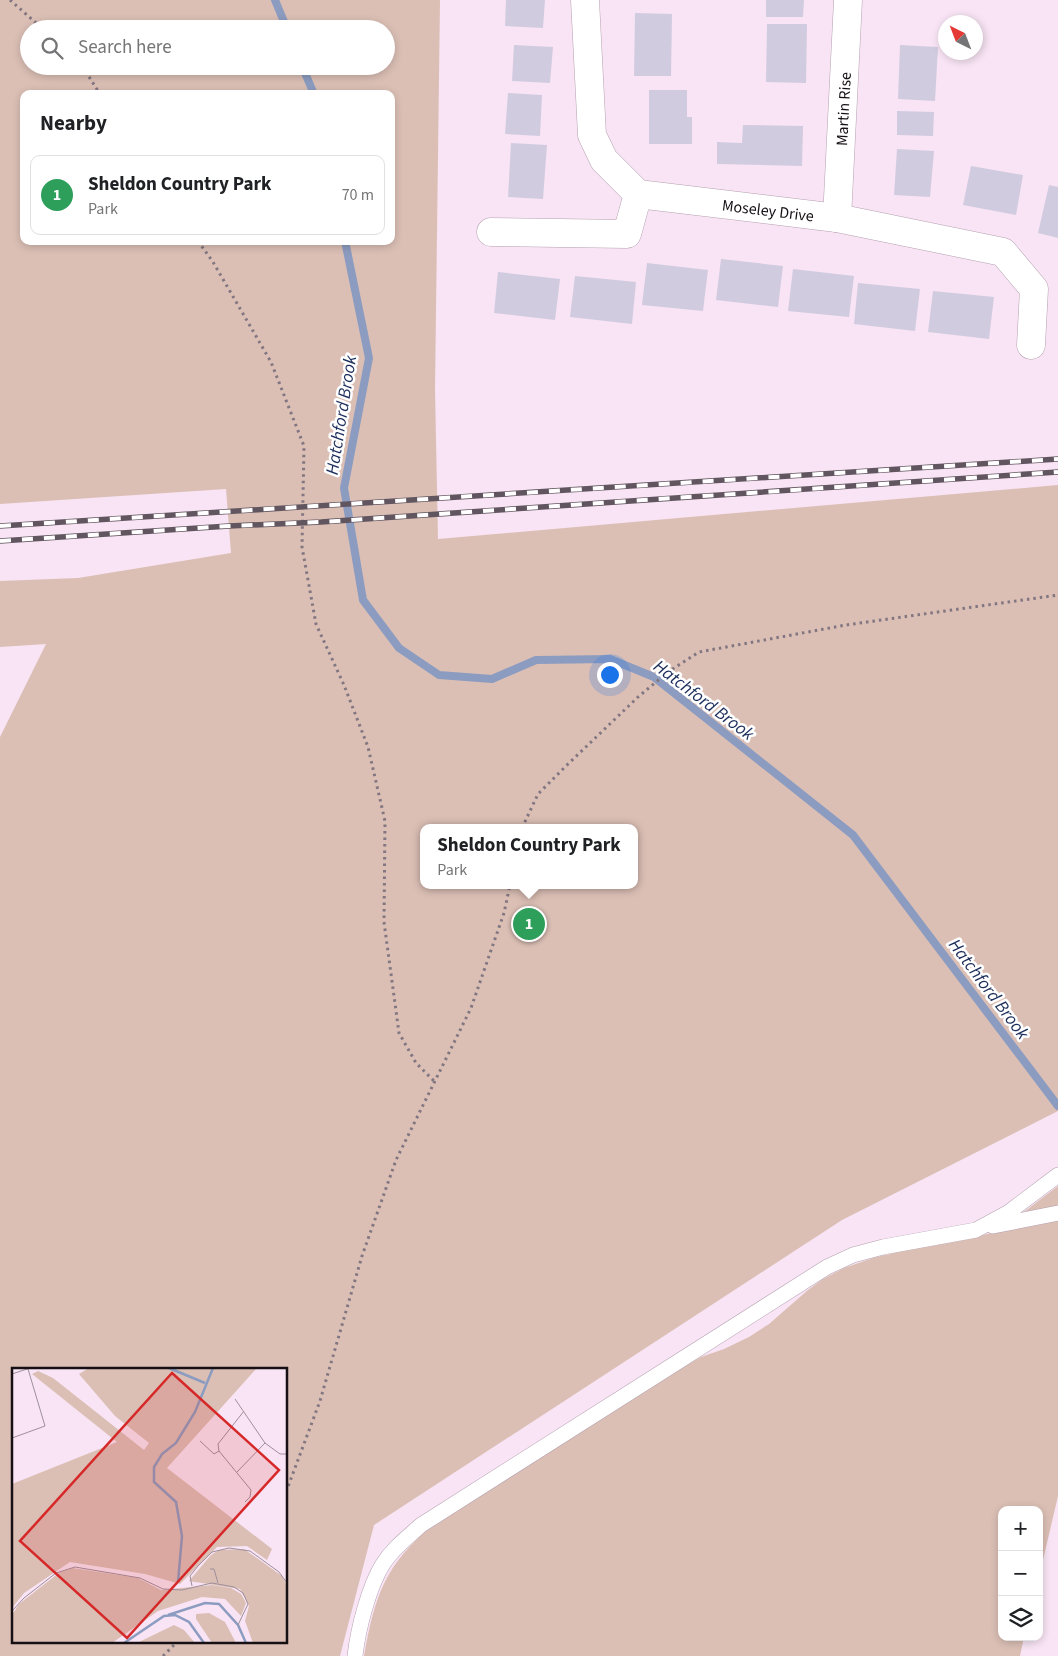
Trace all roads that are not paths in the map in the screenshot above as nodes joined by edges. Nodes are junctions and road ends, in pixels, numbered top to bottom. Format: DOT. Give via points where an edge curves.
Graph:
graph roads {
  1 [pos="585,0"];
  2 [pos="848,0"];
  3 [pos="638,194"];
  4 [pos="837,218"];
  5 [pos="491,232"];
  6 [pos="1031,345"];
  7 [pos="1058,1175"];
  8 [pos="1058,1213"];
  9 [pos="976,1230"];
  10 [pos="355,1656"];
  1 -- 3 [label="street" via="592,135 604,160"];
  2 -- 4 [label="street, Martin Rise"];
  3 -- 4 [label="street, Moseley Drive"];
  3 -- 5 [label="street" via="627,234"];
  4 -- 6 [label="street, Moseley Drive" via="1004,252 1034,289"];
  7 -- 9 [label="lane" via="1009,1212"];
  8 -- 9 [label="lane"];
  9 -- 10 [label="lane" via="883,1247 827,1267 421,1525 384,1563 374,1582"];
}
